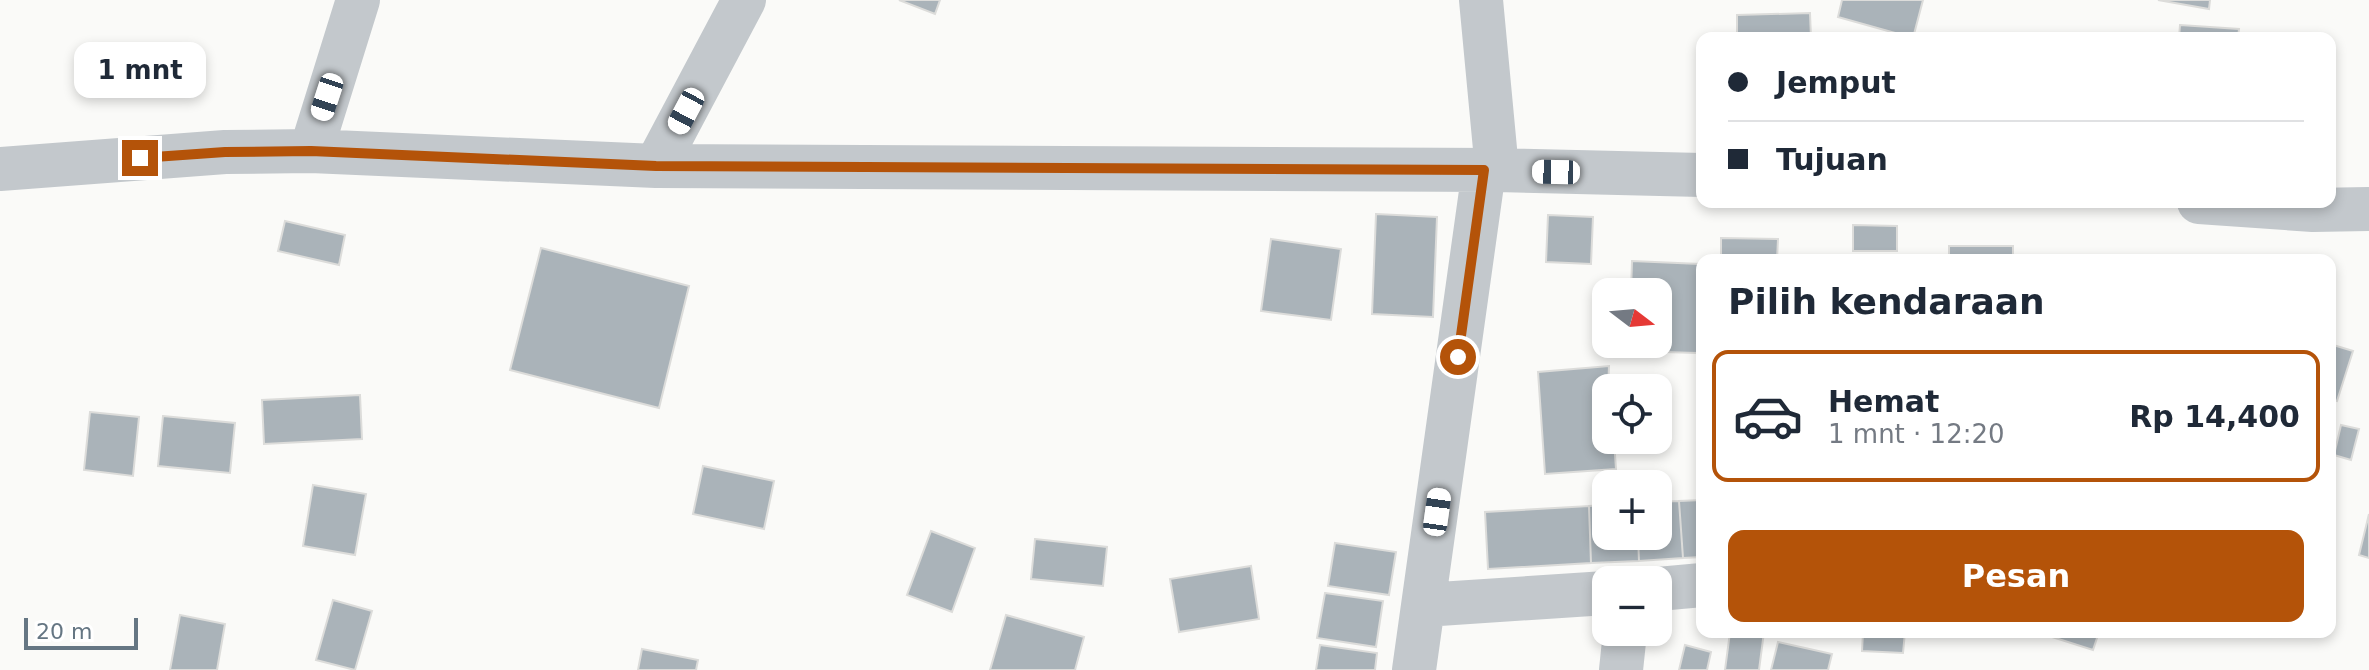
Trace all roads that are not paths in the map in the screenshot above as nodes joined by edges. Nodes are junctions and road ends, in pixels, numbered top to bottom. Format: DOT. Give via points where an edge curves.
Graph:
graph roads {
  1 [pos="358,0"];
  2 [pos="744,0"];
  3 [pos="1481,0"];
  4 [pos="311,151"];
  5 [pos="656,166"];
  6 [pos="0,169"];
  7 [pos="1491,170"];
  8 [pos="1696,175"];
  9 [pos="2284,208"];
  10 [pos="2369,209"];
  11 [pos="1696,586"];
  12 [pos="1672,588"];
  13 [pos="1592,594"];
  14 [pos="1424,605"];
  15 [pos="1624,646"];
  16 [pos="1414,670"];
  17 [pos="1621,670"];
  1 -- 4 [label="street"];
  2 -- 5 [label="street"];
  3 -- 7 [label="street"];
  4 -- 5 [label="street"];
  4 -- 6 [label="street"];
  5 -- 7 [label="street"];
  7 -- 8 [label="street"];
  7 -- 14 [label="street"];
  9 -- 10 [label="street"];
  11 -- 12 [label="street"];
  13 -- 14 [label="street"];
  14 -- 16 [label="street"];
  15 -- 17 [label="street"];
}
